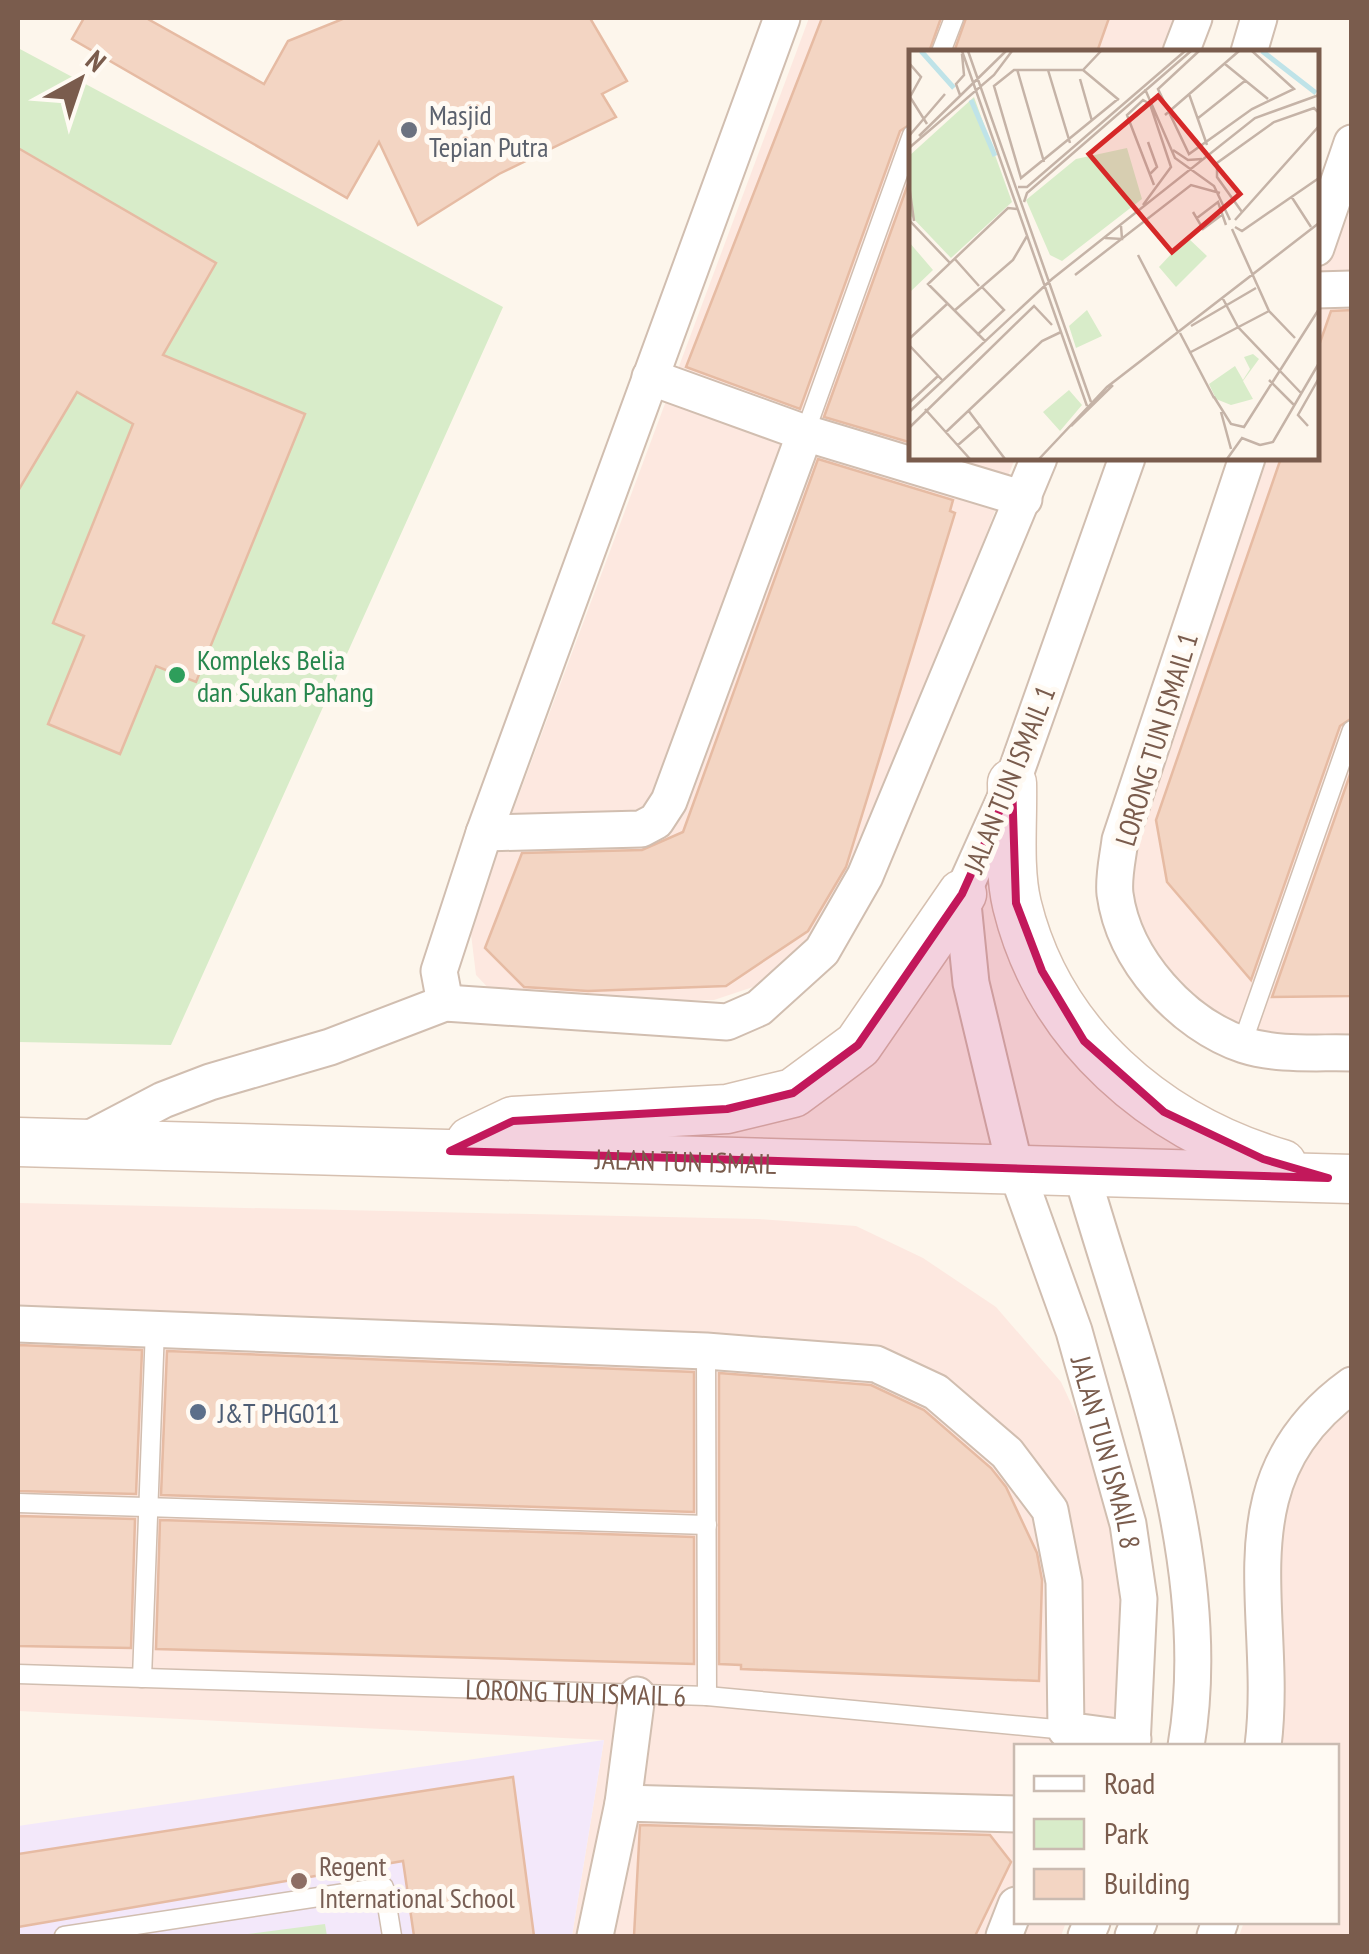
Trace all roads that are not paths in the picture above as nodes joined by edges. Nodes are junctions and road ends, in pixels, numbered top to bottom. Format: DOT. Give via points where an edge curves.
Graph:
graph roads {
  1 [pos="782,18"];
  2 [pos="954,18"];
  3 [pos="1194,18"];
  4 [pos="1259,18"];
  5 [pos="942,50"];
  6 [pos="1182,50"];
  7 [pos="1250,50"];
  8 [pos="909,143"];
  9 [pos="1352,144"];
  10 [pos="1319,239"];
  11 [pos="1352,289"];
  12 [pos="1319,290"];
  13 [pos="650,377"];
  14 [pos="805,434"];
  15 [pos="1038,460"];
  16 [pos="1126,460"];
  17 [pos="1246,460"];
  18 [pos="1024,499"];
  19 [pos="1352,730"];
  20 [pos="1012,783"];
  21 [pos="484,833"];
  22 [pos="962,894"];
  23 [pos="445,1003"];
  24 [pos="1242,1044"];
  25 [pos="1352,1053"];
  26 [pos="18,1142"];
  27 [pos="81,1144"];
  28 [pos="450,1151"];
  29 [pos="1014,1166"];
  30 [pos="1080,1168"];
  31 [pos="1340,1178"];
  32 [pos="18,1324"];
  33 [pos="155,1328"];
  34 [pos="706,1351"];
  35 [pos="1352,1385"];
  36 [pos="18,1503"];
  37 [pos="146,1507"];
  38 [pos="707,1524"];
  39 [pos="18,1674"];
  40 [pos="142,1678"];
  41 [pos="636,1695"];
  42 [pos="706,1696"];
  43 [pos="1066,1730"];
  44 [pos="1132,1743"];
  45 [pos="1186,1744"];
  46 [pos="1263,1744"];
  47 [pos="623,1803"];
  48 [pos="1014,1814"];
  49 [pos="1014,1910"];
  50 [pos="64,1936"];
  51 [pos="392,1936"];
  52 [pos="595,1936"];
  53 [pos="1004,1936"];
  1 -- 13 [label="street"];
  2 -- 5 [label="lane"];
  3 -- 6 [label="street"];
  4 -- 7 [label="street"];
  8 -- 14 [label="lane"];
  9 -- 10 [label="street"];
  11 -- 12 [label="street"];
  13 -- 14 [label="street"];
  13 -- 21 [label="street"];
  14 -- 18 [label="street"];
  14 -- 21 [label="street" via="656,821 640,829"];
  15 -- 18 [label="street"];
  16 -- 20 [label="street, JALAN TUN ISMAIL 1"];
  17 -- 24 [label="street, LORONG TUN ISMAIL 1" via="1120,840 1115,892 1133,950 1158,983 1193,1017"];
  18 -- 23 [label="street" via="866,876 822,951 759,1008 727,1022"];
  19 -- 24 [label="lane"];
  20 -- 22 [label="street, JALAN TUN ISMAIL 1"];
  20 -- 31 [label="main road" via="1016,903 1042,970 1084,1041 1164,1112 1263,1159"];
  21 -- 23 [label="street" via="440,971"];
  22 -- 28 [label="main road" via="858,1045 792,1093 727,1110 513,1121"];
  22 -- 29 [label="street, JALAN TUN ISMAIL 1" via="971,983"];
  23 -- 27 [label="street" via="195,1088"];
  24 -- 25 [label="street, LORONG TUN ISMAIL 1"];
  26 -- 27 [label="main road, JALAN TUN ISMAIL"];
  27 -- 28 [label="main road, JALAN TUN ISMAIL"];
  28 -- 29 [label="main road, JALAN TUN ISMAIL"];
  29 -- 30 [label="main road, JALAN TUN ISMAIL"];
  29 -- 44 [label="street, JALAN TUN ISMAIL 8" via="1074,1330 1128,1524 1139,1599"];
  30 -- 31 [label="main road, JALAN TUN ISMAIL"];
  30 -- 45 [label="street, JALAN TUN ISMAIL 8" via="1189,1563 1193,1636"];
  32 -- 33 [label="street"];
  33 -- 34 [label="street"];
  33 -- 37 [label="lane"];
  34 -- 38 [label="lane"];
  34 -- 43 [label="street" via="876,1364 936,1392 1007,1453 1050,1510 1064,1582"];
  35 -- 46 [label="street" via="1292,1441 1274,1488 1262,1570"];
  36 -- 37 [label="lane"];
  37 -- 38 [label="lane"];
  37 -- 40 [label="lane"];
  38 -- 42 [label="lane"];
  39 -- 40 [label="lane, LORONG TUN ISMAIL 6"];
  40 -- 41 [label="lane, LORONG TUN ISMAIL 6"];
  41 -- 42 [label="lane, LORONG TUN ISMAIL 6"];
  41 -- 47 [label="street"];
  42 -- 43 [label="lane, LORONG TUN ISMAIL 6"];
  43 -- 44 [label="street, LORONG TUN ISMAIL 6"];
  47 -- 48 [label="street"];
  47 -- 52 [label="street"];
  49 -- 53 [label="street"];
  50 -- 51 [label="lane" via="384,1887"];
}
